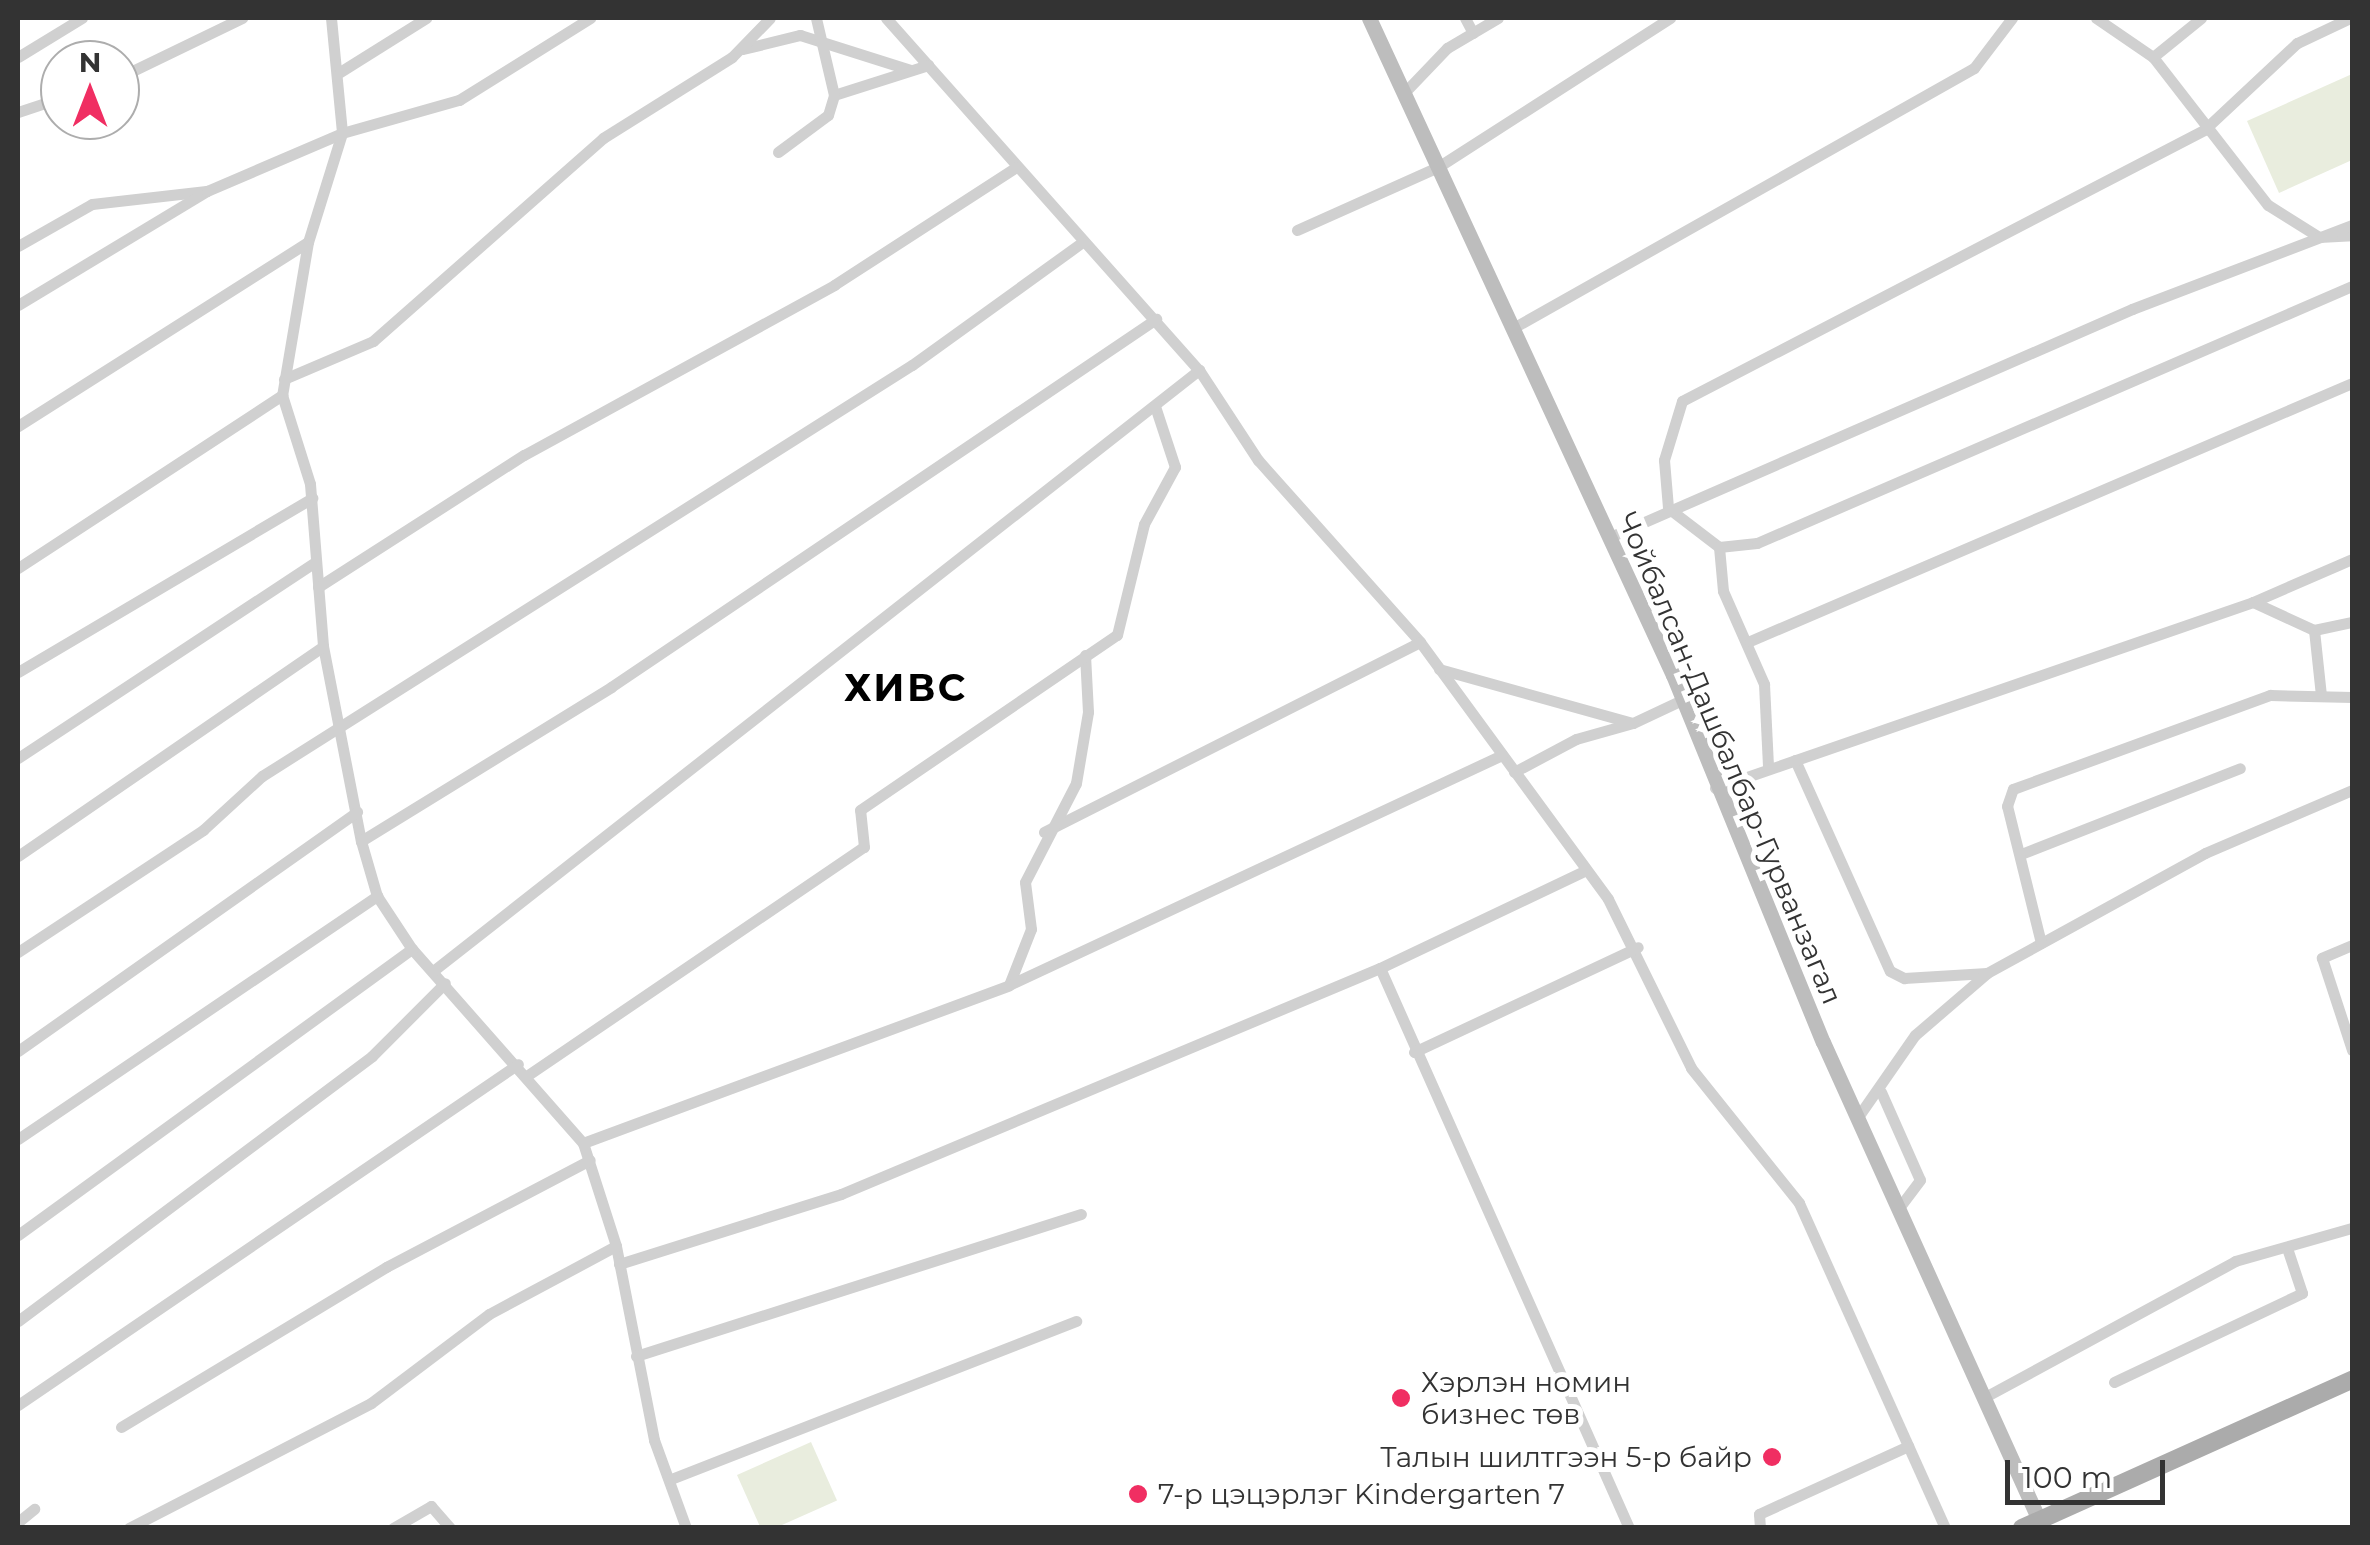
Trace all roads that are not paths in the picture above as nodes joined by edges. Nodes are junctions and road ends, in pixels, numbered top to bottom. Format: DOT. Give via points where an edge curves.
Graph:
graph roads {
  1 [pos="82,18"];
  2 [pos="242,18"];
  3 [pos="331,18"];
  4 [pos="426,18"];
  5 [pos="590,18"];
  6 [pos="770,18"];
  7 [pos="816,18"];
  8 [pos="886,18"];
  9 [pos="1369,18"];
  10 [pos="1465,18"];
  11 [pos="1498,18"];
  12 [pos="1670,18"];
  13 [pos="2012,18"];
  14 [pos="2096,18"];
  15 [pos="2201,18"];
  16 [pos="2350,18"];
  17 [pos="1473,33"];
  18 [pos="822,39"];
  19 [pos="742,48"];
  20 [pos="18,56"];
  21 [pos="2153,57"];
  22 [pos="928,65"];
  23 [pos="140,66"];
  24 [pos="911,70"];
  25 [pos="340,72"];
  26 [pos="1403,94"];
  27 [pos="834,96"];
  28 [pos="2204,130"];
  29 [pos="342,133"];
  30 [pos="778,152"];
  31 [pos="1015,168"];
  32 [pos="1438,168"];
  33 [pos="207,191"];
  34 [pos="2352,225"];
  35 [pos="1297,230"];
  36 [pos="2352,235"];
  37 [pos="2319,237"];
  38 [pos="308,242"];
  39 [pos="1080,244"];
  40 [pos="18,246"];
  41 [pos="2352,286"];
  42 [pos="18,306"];
  43 [pos="1156,319"];
  44 [pos="1512,328"];
  45 [pos="1198,370"];
  46 [pos="284,379"];
  47 [pos="2352,383"];
  48 [pos="282,395"];
  49 [pos="1155,406"];
  50 [pos="18,426"];
  51 [pos="312,498"];
  52 [pos="1668,508"];
  53 [pos="1610,537"];
  54 [pos="1719,547"];
  55 [pos="2352,559"];
  56 [pos="315,562"];
  57 [pos="18,568"];
  58 [pos="318,587"];
  59 [pos="2253,602"];
  60 [pos="2352,622"];
  61 [pos="2314,630"];
  62 [pos="1750,640"];
  63 [pos="1420,642"];
  64 [pos="323,646"];
  65 [pos="1086,654"];
  66 [pos="1439,669"];
  67 [pos="18,672"];
  68 [pos="2320,695"];
  69 [pos="2352,697"];
  70 [pos="1682,700"];
  71 [pos="1633,723"];
  72 [pos="337,727"];
  73 [pos="1502,755"];
  74 [pos="18,758"];
  75 [pos="1796,760"];
  76 [pos="1768,766"];
  77 [pos="2240,768"];
  78 [pos="1514,772"];
  79 [pos="1715,788"];
  80 [pos="2352,790"];
  81 [pos="357,812"];
  82 [pos="1044,832"];
  83 [pos="361,840"];
  84 [pos="2021,854"];
  85 [pos="18,856"];
  86 [pos="1584,871"];
  87 [pos="377,896"];
  88 [pos="2041,943"];
  89 [pos="2352,945"];
  90 [pos="1638,947"];
  91 [pos="412,948"];
  92 [pos="18,952"];
  93 [pos="1380,968"];
  94 [pos="434,970"];
  95 [pos="1987,973"];
  96 [pos="445,983"];
  97 [pos="1009,985"];
  98 [pos="2352,1050"];
  99 [pos="18,1051"];
  100 [pos="1414,1052"];
  101 [pos="518,1064"];
  102 [pos="528,1075"];
  103 [pos="1881,1092"];
  104 [pos="1860,1114"];
  105 [pos="18,1139"];
  106 [pos="583,1143"];
  107 [pos="590,1160"];
  108 [pos="1900,1206"];
  109 [pos="1081,1214"];
  110 [pos="2352,1228"];
  111 [pos="18,1235"];
  112 [pos="616,1246"];
  113 [pos="2287,1248"];
  114 [pos="620,1264"];
  115 [pos="18,1321"];
  116 [pos="1076,1321"];
  117 [pos="636,1356"];
  118 [pos="2352,1380"];
  119 [pos="2114,1382"];
  120 [pos="1985,1398"];
  121 [pos="18,1405"];
  122 [pos="121,1427"];
  123 [pos="1908,1446"];
  124 [pos="670,1479"];
  125 [pos="34,1509"];
  126 [pos="18,1522"];
  127 [pos="1941,1524"];
  128 [pos="2034,1525"];
  129 [pos="129,1528"];
  130 [pos="393,1528"];
  131 [pos="450,1528"];
  132 [pos="686,1528"];
  133 [pos="1629,1528"];
  134 [pos="1760,1528"];
  1 -- 20 [label="street"];
  2 -- 23 [label="street"];
  3 -- 25 [label="street"];
  4 -- 25 [label="street"];
  5 -- 29 [label="street" via="459,100"];
  6 -- 19 [label="street"];
  7 -- 18 [label="street"];
  8 -- 22 [label="street"];
  9 -- 26 [label="street, Чойбалсан-Дашбалбар-Гурванзагал"];
  10 -- 17 [label="street"];
  11 -- 17 [label="street"];
  12 -- 32 [label="street"];
  13 -- 44 [label="street" via="1974,68"];
  14 -- 21 [label="street"];
  15 -- 21 [label="street"];
  16 -- 28 [label="street" via="2296,43"];
  17 -- 26 [label="street"];
  18 -- 19 [label="street" via="786,36"];
  18 -- 24 [label="street"];
  18 -- 27 [label="street"];
  19 -- 46 [label="street" via="604,138 373,341"];
  21 -- 28 [label="street"];
  22 -- 24 [label="street"];
  22 -- 31 [label="street"];
  24 -- 27 [label="street"];
  25 -- 29 [label="street"];
  26 -- 32 [label="street, Чойбалсан-Дашбалбар-Гурванзагал"];
  27 -- 30 [label="street" via="828,115"];
  28 -- 37 [label="street" via="2268,206"];
  28 -- 52 [label="street" via="1718,376 1682,401 1670,426"];
  29 -- 33 [label="street"];
  29 -- 38 [label="street"];
  31 -- 39 [label="street"];
  31 -- 58 [label="street" via="834,284 524,454"];
  32 -- 35 [label="street"];
  32 -- 44 [label="street, Чойбалсан-Дашбалбар-Гурванзагал"];
  33 -- 40 [label="street" via="92,204"];
  33 -- 42 [label="street"];
  34 -- 37 [label="street"];
  36 -- 37 [label="street"];
  37 -- 52 [label="street"];
  38 -- 46 [label="street"];
  38 -- 50 [label="street"];
  39 -- 43 [label="street"];
  39 -- 72 [label="street" via="912,365"];
  41 -- 54 [label="street" via="1757,544"];
  43 -- 45 [label="street"];
  43 -- 83 [label="street" via="610,687"];
  44 -- 53 [label="street, Чойбалсан-Дашбалбар-Гурванзагал"];
  45 -- 49 [label="street"];
  45 -- 63 [label="street" via="1258,460"];
  46 -- 48 [label="street"];
  47 -- 62 [label="street"];
  48 -- 51 [label="street"];
  48 -- 57 [label="street"];
  49 -- 65 [label="street" via="1174,467 1144,524 1117,635"];
  49 -- 94 [label="street"];
  51 -- 56 [label="street"];
  51 -- 67 [label="street"];
  52 -- 53 [label="street"];
  52 -- 54 [label="street"];
  53 -- 70 [label="street, Чойбалсан-Дашбалбар-Гурванзагал"];
  54 -- 62 [label="street" via="1722,591"];
  55 -- 59 [label="street"];
  56 -- 58 [label="street"];
  56 -- 74 [label="street"];
  58 -- 64 [label="street"];
  59 -- 61 [label="street"];
  59 -- 75 [label="street"];
  60 -- 61 [label="street"];
  61 -- 68 [label="street"];
  62 -- 76 [label="street" via="1764,684"];
  63 -- 66 [label="street"];
  63 -- 82 [label="street"];
  64 -- 72 [label="street"];
  64 -- 85 [label="street"];
  65 -- 82 [label="street" via="1090,698 1076,784"];
  65 -- 102 [label="street" via="860,810 864,847"];
  66 -- 71 [label="street"];
  66 -- 73 [label="street"];
  68 -- 69 [label="street"];
  68 -- 84 [label="street" via="2270,694 2024,783 2008,806"];
  70 -- 71 [label="street"];
  70 -- 79 [label="street, Чойбалсан-Дашбалбар-Гурванзагал"];
  71 -- 78 [label="street" via="1576,738"];
  72 -- 81 [label="street"];
  72 -- 92 [label="street" via="203,830"];
  73 -- 78 [label="street"];
  73 -- 97 [label="street"];
  75 -- 76 [label="street"];
  75 -- 95 [label="street" via="1890,970 1904,978"];
  76 -- 79 [label="street"];
  77 -- 84 [label="street"];
  78 -- 86 [label="street"];
  79 -- 104 [label="street, Чойбалсан-Дашбалбар-Гурванзагал"];
  80 -- 88 [label="street" via="2204,854"];
  81 -- 83 [label="street"];
  81 -- 99 [label="street"];
  82 -- 97 [label="street" via="1025,882 1026,960"];
  83 -- 87 [label="street"];
  84 -- 88 [label="street"];
  86 -- 90 [label="street"];
  86 -- 93 [label="street"];
  87 -- 91 [label="street"];
  87 -- 105 [label="street"];
  88 -- 95 [label="street"];
  89 -- 98 [label="street" via="2322,958"];
  90 -- 100 [label="street"];
  90 -- 123 [label="street" via="1691,1068 1799,1203"];
  91 -- 94 [label="street"];
  91 -- 111 [label="street"];
  93 -- 100 [label="street"];
  93 -- 114 [label="street" via="841,1194"];
  94 -- 96 [label="street"];
  95 -- 103 [label="street" via="1914,1035"];
  96 -- 101 [label="street"];
  96 -- 115 [label="street" via="372,1056"];
  97 -- 106 [label="street"];
  100 -- 133 [label="street" via="1534,1326 1571,1382"];
  101 -- 102 [label="street"];
  101 -- 121 [label="street"];
  102 -- 106 [label="street"];
  103 -- 104 [label="street"];
  103 -- 108 [label="street" via="1920,1180"];
  104 -- 108 [label="street, Чойбалсан-Дашбалбар-Гурванзагал"];
  106 -- 107 [label="street"];
  107 -- 112 [label="street"];
  107 -- 122 [label="street" via="386,1267"];
  108 -- 120 [label="street, Чойбалсан-Дашбалбар-Гурванзагал"];
  109 -- 117 [label="street"];
  110 -- 113 [label="street"];
  112 -- 114 [label="street"];
  112 -- 129 [label="street" via="488,1314 371,1403"];
  113 -- 119 [label="street" via="2302,1293"];
  113 -- 120 [label="street" via="2235,1261"];
  114 -- 117 [label="street"];
  116 -- 124 [label="street"];
  117 -- 124 [label="street"];
  118 -- 128 [label="main road"];
  120 -- 128 [label="street, Чойбалсан-Дашбалбар-Гурванзагал"];
  123 -- 127 [label="street"];
  123 -- 134 [label="street" via="1759,1514"];
  124 -- 132 [label="street"];
  125 -- 126 [label="street"];
  130 -- 131 [label="street" via="431,1506"];
}
